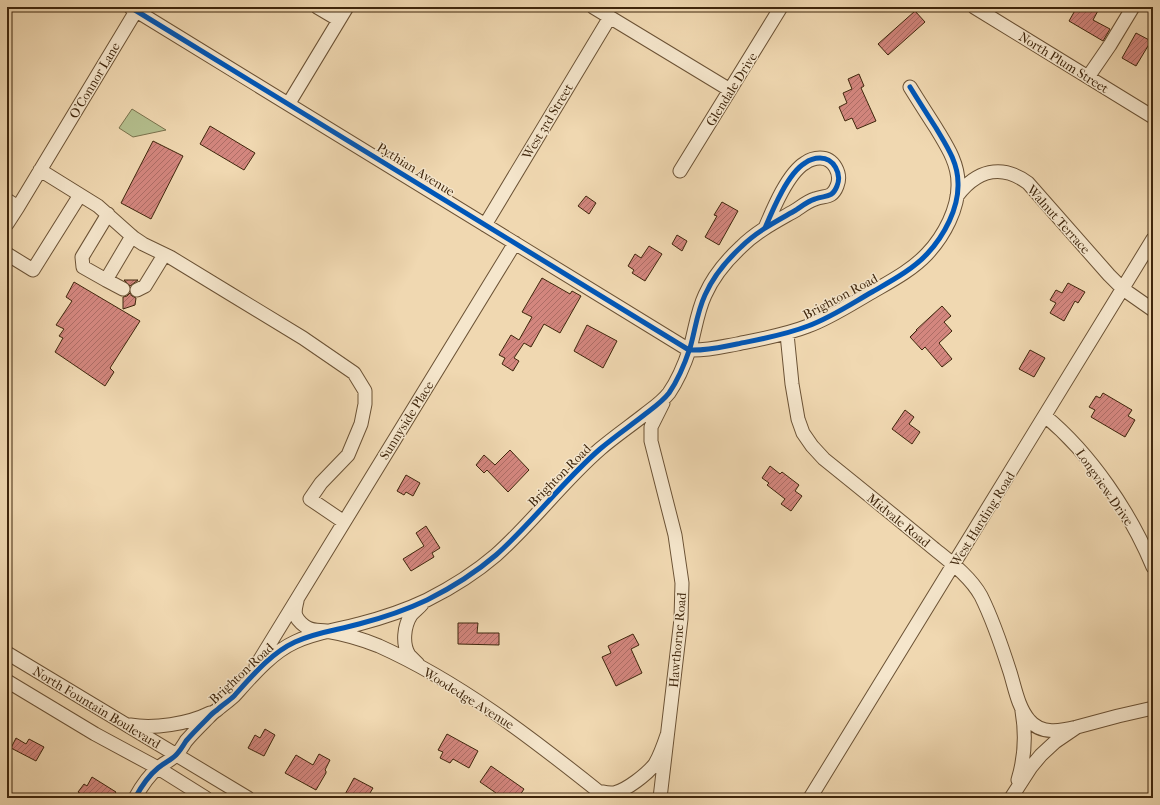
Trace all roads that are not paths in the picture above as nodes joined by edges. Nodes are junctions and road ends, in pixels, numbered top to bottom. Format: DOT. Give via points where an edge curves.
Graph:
graph roads {
  1 [pos="318,7"];
  2 [pos="347,7"];
  3 [pos="593,7"];
  4 [pos="781,7"];
  5 [pos="974,7"];
  6 [pos="1133,7"];
  7 [pos="133,9"];
  8 [pos="610,17"];
  9 [pos="339,20"];
  10 [pos="1088,77"];
  11 [pos="910,87"];
  12 [pos="730,90"];
  13 [pos="288,103"];
  14 [pos="1153,117"];
  15 [pos="40,170"];
  16 [pos="680,171"];
  17 [pos="80,194"];
  18 [pos="957,196"];
  19 [pos="12,203"];
  20 [pos="108,214"];
  21 [pos="7,224"];
  22 [pos="485,225"];
  23 [pos="765,228"];
  24 [pos="132,236"];
  25 [pos="1153,239"];
  26 [pos="515,243"];
  27 [pos="7,254"];
  28 [pos="164,255"];
  29 [pos="106,280"];
  30 [pos="123,289"];
  31 [pos="1123,289"];
  32 [pos="137,290"];
  33 [pos="1153,310"];
  34 [pos="787,334"];
  35 [pos="689,350"];
  36 [pos="669,393"];
  37 [pos="1045,416"];
  38 [pos="344,522"];
  39 [pos="953,565"];
  40 [pos="1153,567"];
  41 [pos="298,597"];
  42 [pos="426,600"];
  43 [pos="326,631"];
  44 [pos="7,653"];
  45 [pos="422,668"];
  46 [pos="7,681"];
  47 [pos="245,684"];
  48 [pos="1021,707"];
  49 [pos="1153,708"];
  50 [pos="216,710"];
  51 [pos="124,724"];
  52 [pos="1077,727"];
  53 [pos="667,734"];
  54 [pos="176,754"];
  55 [pos="158,768"];
  56 [pos="598,791"];
  57 [pos="1013,795"];
  58 [pos="135,798"];
  59 [pos="206,798"];
  60 [pos="248,798"];
  61 [pos="609,798"];
  62 [pos="660,798"];
  63 [pos="810,798"];
  1 -- 9 [label="street"];
  2 -- 9 [label="street"];
  3 -- 8 [label="street"];
  4 -- 12 [label="street, Glendale Drive"];
  5 -- 10 [label="street, North Plum Street"];
  6 -- 10 [label="street"];
  7 -- 13 [label="street, Pythian Avenue"];
  7 -- 15 [label="street, O'Connor Lane"];
  8 -- 12 [label="street"];
  8 -- 22 [label="street, West 3rd Street"];
  9 -- 13 [label="street"];
  10 -- 14 [label="street, North Plum Street"];
  11 -- 18 [label="street" via="948,148 957,170"];
  12 -- 16 [label="street, Glendale Drive"];
  13 -- 22 [label="street, Pythian Avenue"];
  15 -- 17 [label="street"];
  15 -- 19 [label="street, O'Connor Lane"];
  17 -- 20 [label="street"];
  17 -- 27 [label="street" via="33,270"];
  18 -- 31 [label="street, Walnut Terrace" via="971,181 989,173 1000,171 1019,176"];
  18 -- 34 [label="street, Brighton Road" via="946,228 938,241 912,267 840,311"];
  19 -- 21 [label="street, O'Connor Lane"];
  20 -- 24 [label="street"];
  20 -- 29 [label="street" via="82,257 83,266"];
  22 -- 26 [label="street, Pythian Avenue"];
  23 -- 23 [label="street" via="774,206 797,169 805,162 817,158 830,161 835,166 839,181 832,194 815,199"];
  23 -- 35 [label="street" via="739,248 712,282 705,295"];
  24 -- 28 [label="street"];
  24 -- 29 [label="street"];
  25 -- 31 [label="street, West Harding Road"];
  26 -- 35 [label="street, Pythian Avenue"];
  26 -- 38 [label="street, Sunnyside Place"];
  28 -- 32 [label="street" via="146,286"];
  28 -- 38 [label="street" via="296,334 354,373 365,391 361,424 348,455 321,483 310,499"];
  29 -- 30 [label="street"];
  31 -- 33 [label="street, Walnut Terrace"];
  31 -- 37 [label="street, West Harding Road"];
  34 -- 35 [label="street, Brighton Road" via="702,351"];
  34 -- 39 [label="street, Midvale Road" via="798,419 803,433 812,446 824,459"];
  35 -- 36 [label="street, Brighton Road"];
  36 -- 42 [label="street, Brighton Road" via="576,471 497,554 477,570"];
  36 -- 53 [label="street, Hawthorne Road" via="651,428 651,441 675,535 682,584 681,619"];
  37 -- 39 [label="street, West Harding Road"];
  37 -- 40 [label="street, Longview Drive" via="1075,444 1096,470 1135,529"];
  38 -- 41 [label="street, Sunnyside Place"];
  39 -- 48 [label="street, Midvale Road" via="980,595 990,616"];
  39 -- 63 [label="street, West Harding Road"];
  41 -- 43 [label="street, Sunnyside Place" via="295,616 307,628"];
  41 -- 47 [label="street, Sunnyside Place"];
  42 -- 43 [label="street, Brighton Road" via="360,624"];
  42 -- 45 [label="street" via="412,614 405,630 407,651"];
  43 -- 45 [label="street, Woodedge Avenue" via="378,646"];
  43 -- 47 [label="street, Brighton Road" via="294,642 279,651"];
  44 -- 51 [label="street, North Fountain Boulevard"];
  45 -- 56 [label="street, Woodedge Avenue" via="490,709"];
  46 -- 55 [label="street, North Fountain Boulevard"];
  47 -- 50 [label="street, Brighton Road"];
  48 -- 52 [label="street, Midvale Road" via="1029,720 1044,730"];
  48 -- 57 [label="street, Midvale Road" via="1025,725 1025,748"];
  49 -- 52 [label="street"];
  50 -- 51 [label="street" via="193,720 171,724 142,727"];
  50 -- 54 [label="street, Brighton Road"];
  51 -- 54 [label="street, North Fountain Boulevard"];
  52 -- 57 [label="street" via="1041,755"];
  53 -- 56 [label="street" via="656,762 640,778 622,790 607,793"];
  53 -- 62 [label="street, Hawthorne Road"];
  54 -- 55 [label="street, Brighton Road"];
  54 -- 60 [label="street, North Fountain Boulevard"];
  55 -- 58 [label="street, Brighton Road"];
  55 -- 59 [label="street, North Fountain Boulevard"];
  56 -- 61 [label="street, Woodedge Avenue"];
}
